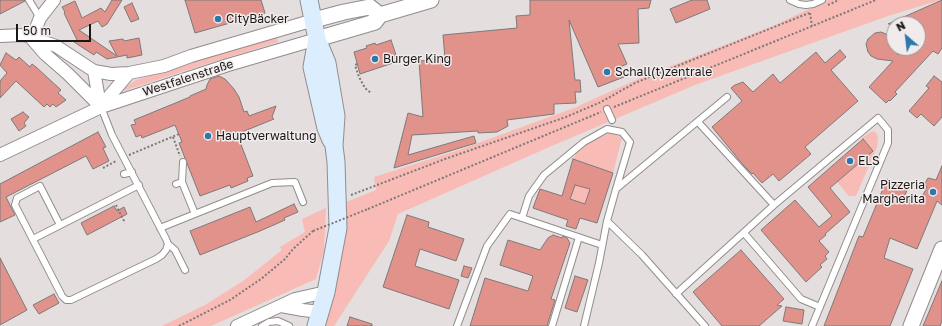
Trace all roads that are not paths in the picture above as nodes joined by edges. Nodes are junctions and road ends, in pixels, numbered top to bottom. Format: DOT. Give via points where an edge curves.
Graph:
graph roads {
  1 [pos="29,0"];
  2 [pos="54,0"];
  3 [pos="309,0"];
  4 [pos="431,0"];
  5 [pos="790,0"];
  6 [pos="822,0"];
  7 [pos="380,15"];
  8 [pos="40,18"];
  9 [pos="314,20"];
  10 [pos="0,36"];
  11 [pos="32,38"];
  12 [pos="317,39"];
  13 [pos="94,71"];
  14 [pos="129,73"];
  15 [pos="727,97"];
  16 [pos="100,107"];
  17 [pos="607,110"];
  18 [pos="612,120"];
  19 [pos="698,122"];
  20 [pos="0,156"];
  21 [pos="183,162"];
  22 [pos="132,172"];
  23 [pos="124,174"];
  24 [pos="139,185"];
  25 [pos="616,189"];
  26 [pos="303,202"];
  27 [pos="774,206"];
  28 [pos="195,214"];
  29 [pos="522,218"];
  30 [pos="607,221"];
  31 [pos="60,225"];
  32 [pos="160,228"];
  33 [pos="744,233"];
  34 [pos="579,237"];
  35 [pos="33,239"];
  36 [pos="168,244"];
  37 [pos="602,246"];
  38 [pos="942,248"];
  39 [pos="185,270"];
  40 [pos="326,292"];
  41 [pos="676,294"];
  42 [pos="281,306"];
  43 [pos="820,306"];
  44 [pos="318,319"];
  45 [pos="237,326"];
  46 [pos="262,326"];
  47 [pos="289,326"];
  48 [pos="457,326"];
  49 [pos="552,326"];
  50 [pos="584,326"];
  51 [pos="705,326"];
  52 [pos="812,326"];
  53 [pos="911,326"];
  1 -- 8 [label="lane"];
  2 -- 8 [label="street"];
  3 -- 9 [label="main road"];
  4 -- 7 [label="street, Westfalenstraße"];
  5 -- 6 [label="lane" via="806,5"];
  7 -- 9 [label="street, Westfalenstraße" via="370,7"];
  7 -- 12 [label="street, Westfalenstraße" via="375,22"];
  8 -- 11 [label="street"];
  9 -- 12 [label="main road"];
  9 -- 14 [label="street, Westfalenstraße" via="164,66"];
  10 -- 11 [label="street" via="16,34"];
  11 -- 13 [label="street" via="56,46"];
  11 -- 16 [label="street"];
  12 -- 16 [label="street, Westfalenstraße"];
  12 -- 40 [label="main road" via="312,67 336,162 338,228"];
  13 -- 14 [label="street, Westfalenstraße" via="111,74"];
  13 -- 16 [label="street"];
  14 -- 16 [label="street"];
  15 -- 19 [label="lane"];
  16 -- 20 [label="street, Westfalenstraße"];
  16 -- 22 [label="lane"];
  17 -- 18 [label="lane"];
  19 -- 25 [label="lane"];
  19 -- 27 [label="lane"];
  21 -- 28 [label="lane" via="179,183"];
  22 -- 23 [label="lane"];
  22 -- 24 [label="lane"];
  24 -- 31 [label="lane"];
  24 -- 32 [label="lane"];
  25 -- 29 [label="lane" via="630,142 622,132 607,129 584,142 544,175 530,196"];
  25 -- 30 [label="lane"];
  26 -- 28 [label="lane" via="295,182 272,182"];
  27 -- 33 [label="lane"];
  27 -- 43 [label="lane" via="878,118 888,130 888,144"];
  28 -- 32 [label="lane"];
  29 -- 34 [label="lane"];
  29 -- 48 [label="lane" via="510,214 487,246"];
  30 -- 37 [label="lane"];
  30 -- 41 [label="lane" via="642,255"];
  31 -- 35 [label="lane"];
  31 -- 35 [label="lane" via="40,186 20,196 15,205"];
  32 -- 36 [label="lane"];
  33 -- 41 [label="lane"];
  33 -- 43 [label="lane" via="801,299"];
  34 -- 37 [label="lane"];
  34 -- 49 [label="lane"];
  35 -- 36 [label="lane" via="66,300 71,300 156,259"];
  36 -- 39 [label="lane" via="175,250"];
  37 -- 50 [label="lane"];
  38 -- 53 [label="street"];
  40 -- 42 [label="street" via="295,299"];
  40 -- 44 [label="main road"];
  41 -- 51 [label="lane"];
  42 -- 44 [label="street" via="303,310"];
  42 -- 45 [label="street"];
  43 -- 52 [label="lane"];
  46 -- 47 [label="lane" via="278,321"];
}
